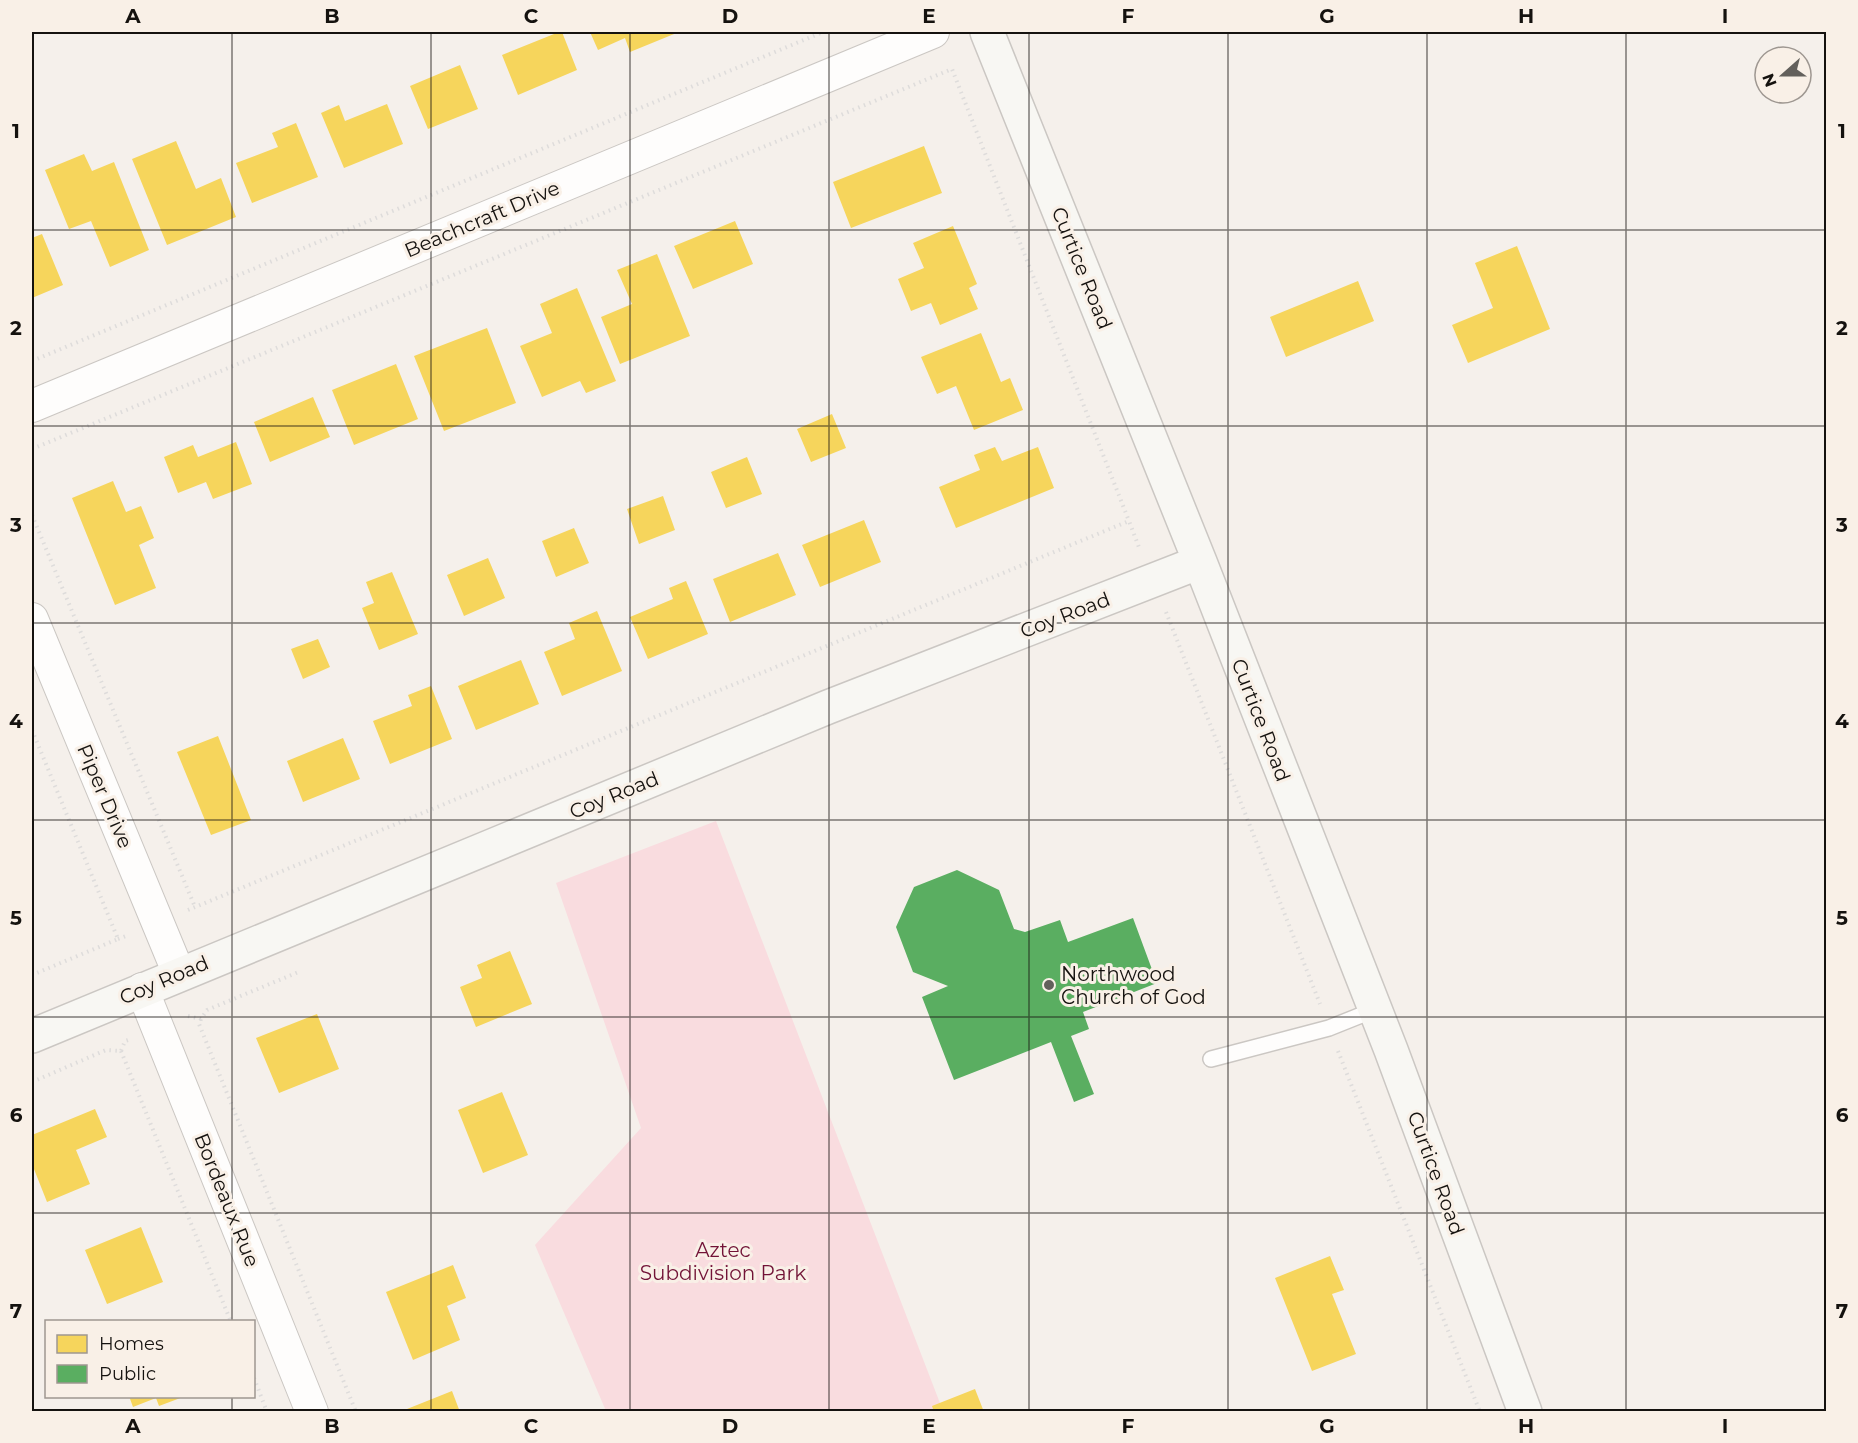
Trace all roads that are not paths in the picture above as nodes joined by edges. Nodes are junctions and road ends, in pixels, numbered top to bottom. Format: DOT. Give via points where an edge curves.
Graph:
graph roads {
  1 [pos="933,32"];
  2 [pos="987,32"];
  3 [pos="32,406"];
  4 [pos="1200,562"];
  5 [pos="32,619"];
  6 [pos="179,974"];
  7 [pos="142,989"];
  8 [pos="1374,1010"];
  9 [pos="32,1036"];
  10 [pos="1211,1059"];
  11 [pos="312,1412"];
  12 [pos="1525,1412"];
  1 -- 3 [label="street, Beachcraft Drive"];
  2 -- 4 [label="street, Curtice Road"];
  4 -- 6 [label="street, Coy Road" via="828,707"];
  4 -- 8 [label="street, Curtice Road"];
  5 -- 6 [label="street, Piper Drive"];
  6 -- 7 [label="street, Coy Road"];
  7 -- 9 [label="street, Coy Road"];
  7 -- 11 [label="street, Bordeaux Rue"];
  8 -- 10 [label="lane" via="1329,1028"];
  8 -- 12 [label="street, Curtice Road"];
}
